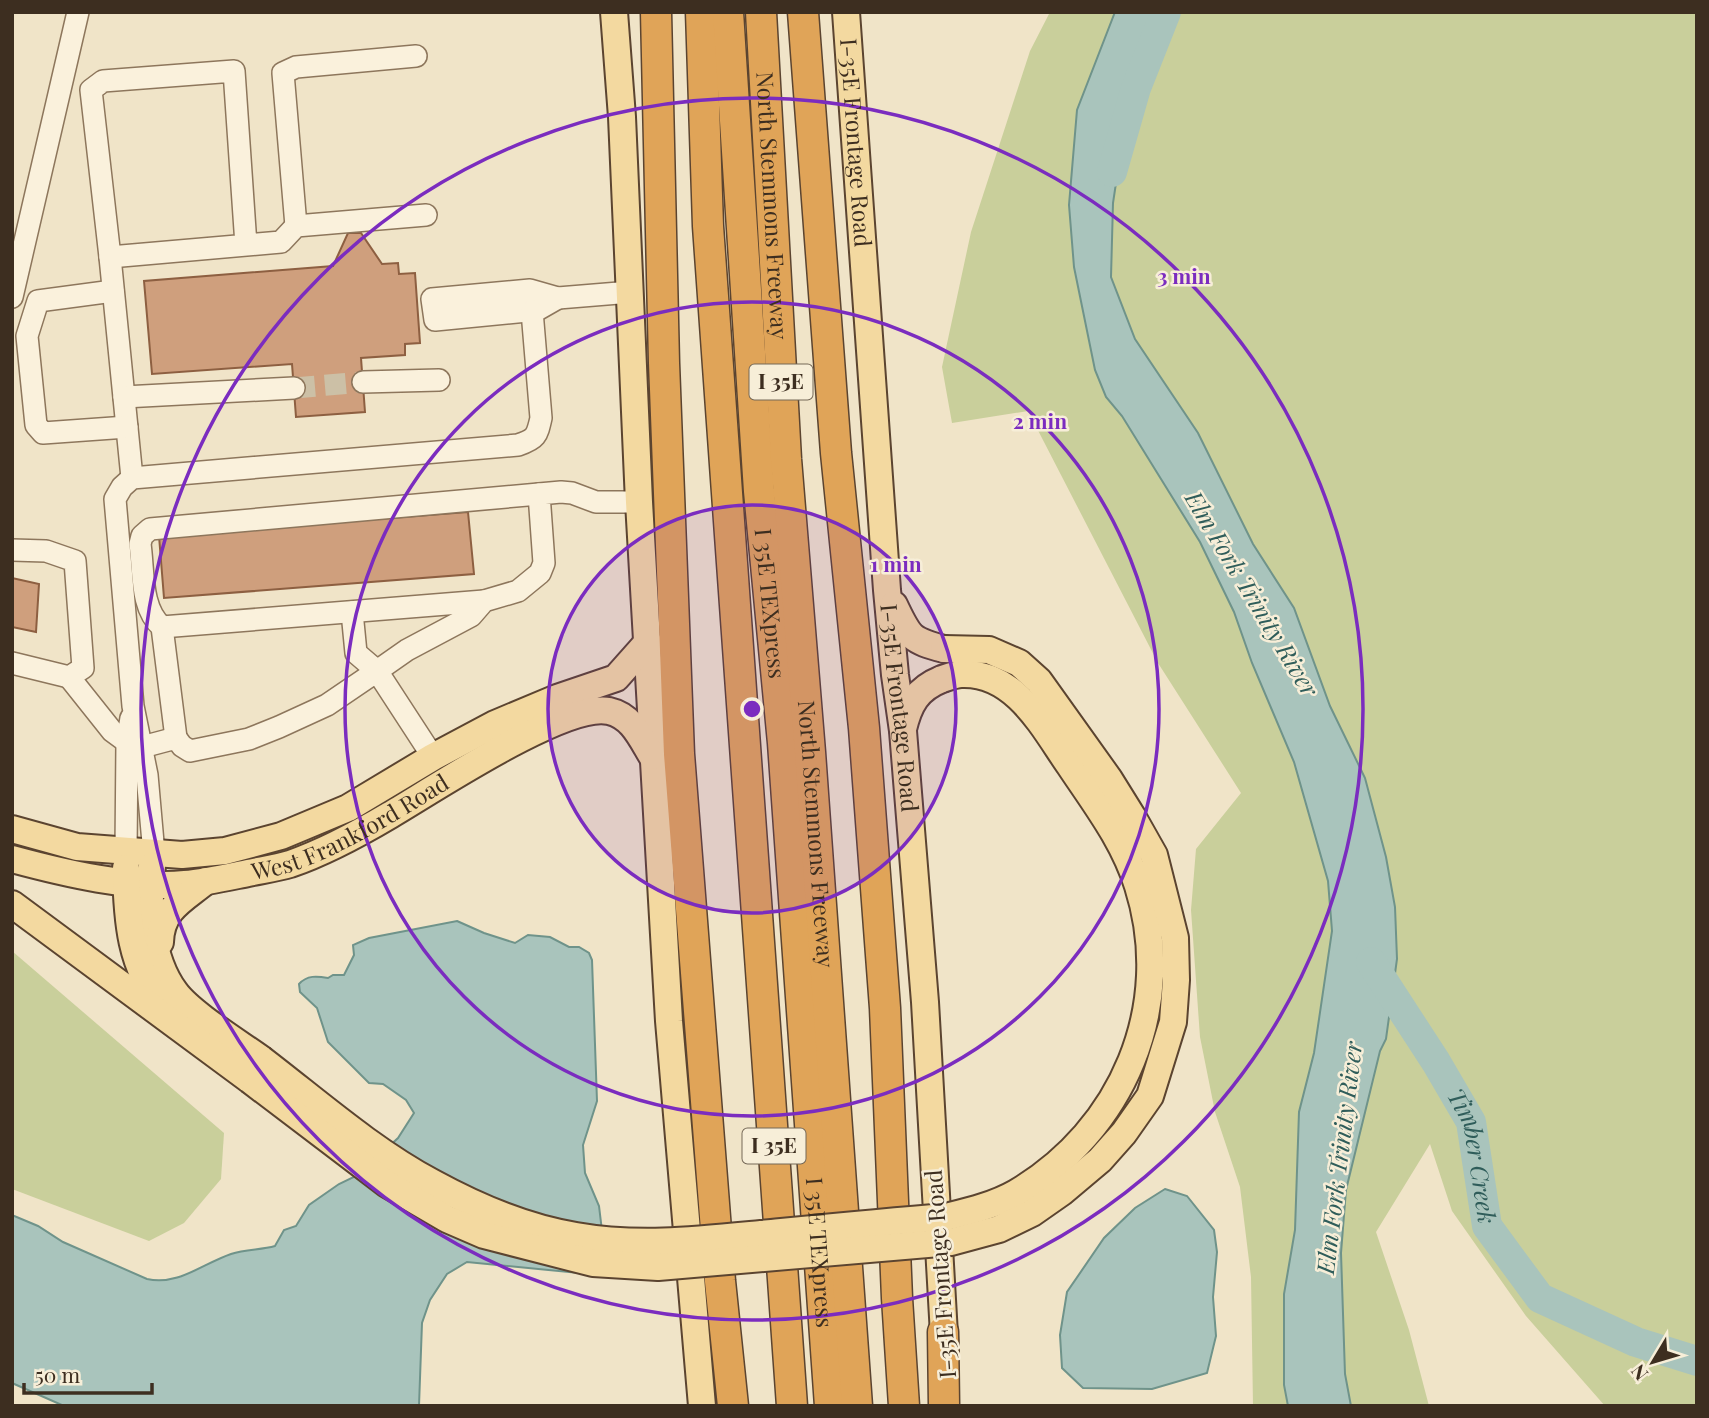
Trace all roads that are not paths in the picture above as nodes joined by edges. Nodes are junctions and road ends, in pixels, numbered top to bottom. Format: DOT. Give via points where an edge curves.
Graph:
graph roads {
  1 [pos="78,12"];
  2 [pos="614,12"];
  3 [pos="656,12"];
  4 [pos="701,12"];
  5 [pos="728,12"];
  6 [pos="761,12"];
  7 [pos="803,12"];
  8 [pos="846,12"];
  9 [pos="416,56"];
  10 [pos="426,215"];
  11 [pos="296,226"];
  12 [pos="246,245"];
  13 [pos="110,257"];
  14 [pos="113,291"];
  15 [pos="631,292"];
  16 [pos="12,297"];
  17 [pos="558,298"];
  18 [pos="532,311"];
  19 [pos="439,380"];
  20 [pos="363,382"];
  21 [pos="294,388"];
  22 [pos="124,397"];
  23 [pos="127,427"];
  24 [pos="132,478"];
  25 [pos="539,494"];
  26 [pos="639,502"];
  27 [pos="12,550"];
  28 [pos="887,590"];
  29 [pos="484,601"];
  30 [pos="352,612"];
  31 [pos="162,627"];
  32 [pos="648,642"];
  33 [pos="12,663"];
  34 [pos="377,671"];
  35 [pos="69,677"];
  36 [pos="903,731"];
  37 [pos="176,737"];
  38 [pos="134,745"];
  39 [pos="796,747"];
  40 [pos="666,755"];
  41 [pos="433,757"];
  42 [pos="447,781"];
  43 [pos="12,829"];
  44 [pos="126,852"];
  45 [pos="154,854"];
  46 [pos="12,859"];
  47 [pos="207,881"];
  48 [pos="138,883"];
  49 [pos="12,904"];
  50 [pos="159,961"];
  51 [pos="815,996"];
  52 [pos="179,1029"];
  53 [pos="255,1070"];
  54 [pos="943,1332"];
  55 [pos="702,1406"];
  56 [pos="733,1406"];
  57 [pos="792,1406"];
  58 [pos="830,1406"];
  59 [pos="857,1406"];
  60 [pos="904,1406"];
  61 [pos="944,1406"];
  62 [pos="950,1406"];
  1 -- 16 [label="lane"];
  2 -- 15 [label="main road"];
  3 -- 40 [label="highway"];
  4 -- 57 [label="highway, I 35E" via="708,226"];
  5 -- 39 [label="highway, I 35E TEXpress" via="759,491"];
  6 -- 39 [label="highway, North Stemmons Freeway / I 35E" via="786,459"];
  7 -- 60 [label="highway" via="885,1008"];
  8 -- 28 [label="main road, I-35E Frontage Road"];
  9 -- 11 [label="lane" via="296,67 283,73"];
  10 -- 11 [label="lane"];
  11 -- 12 [label="lane" via="281,242"];
  12 -- 13 [label="lane"];
  12 -- 13 [label="lane" via="234,71 103,81 91,90"];
  13 -- 14 [label="lane"];
  14 -- 22 [label="lane"];
  14 -- 23 [label="lane" via="38,301 28,348 36,425 43,433"];
  15 -- 17 [label="lane"];
  15 -- 26 [label="main road"];
  17 -- 18 [label="lane"];
  17 -- 18 [label="lane" via="530,290 433,310"];
  18 -- 24 [label="lane" via="541,418 538,435 529,441 506,447"];
  19 -- 20 [label="lane"];
  21 -- 22 [label="lane"];
  22 -- 23 [label="lane"];
  23 -- 24 [label="lane"];
  24 -- 38 [label="lane" via="115,499"];
  25 -- 26 [label="lane" via="561,492 596,502"];
  25 -- 29 [label="lane" via="544,563 540,573 517,591"];
  25 -- 31 [label="lane" via="150,529 140,544 148,609"];
  26 -- 32 [label="main road"];
  27 -- 35 [label="lane" via="46,551 75,561 83,667"];
  28 -- 36 [label="main road, I-35E Frontage Road"];
  28 -- 53 [label="main road, bridge" via="918,643 989,650 1019,663 1039,681 1108,779 1154,855 1175,938 1173,1022 1150,1096 1100,1160 1062,1192 999,1229 951,1242 658,1267 593,1263 484,1235 447,1219 387,1184"];
  29 -- 30 [label="lane"];
  29 -- 34 [label="lane" via="471,616"];
  30 -- 31 [label="lane"];
  30 -- 34 [label="lane" via="356,653"];
  31 -- 37 [label="lane"];
  32 -- 40 [label="main road"];
  32 -- 41 [label="main road, West Frankford Road" via="616,678 495,724"];
  33 -- 35 [label="lane"];
  34 -- 37 [label="lane" via="327,705 249,739 190,751"];
  34 -- 41 [label="lane"];
  35 -- 38 [label="lane" via="112,731"];
  36 -- 53 [label="main road, bridge" via="912,700 942,679 962,674 1005,686 1028,704 1109,823 1139,888 1147,927 1148,994 1129,1071 1107,1111 1080,1143 1015,1194 946,1217 664,1243 575,1236 481,1207 431,1182"];
  36 -- 54 [label="main road, I-35E Frontage Road" via="925,1002"];
  37 -- 38 [label="lane"];
  38 -- 44 [label="lane"];
  38 -- 45 [label="lane" via="147,775"];
  39 -- 51 [label="highway, I 35E TEXpress"];
  40 -- 42 [label="main road, West Frankford Road" via="631,722 609,711 588,713 553,723"];
  40 -- 55 [label="main road" via="669,1021"];
  40 -- 56 [label="highway" via="699,1017"];
  41 -- 42 [label="main road"];
  41 -- 45 [label="main road, West Frankford Road" via="348,808 281,836 225,850"];
  42 -- 47 [label="main road, West Frankford Road" via="339,844 288,865"];
  43 -- 44 [label="main road, West Frankford Road" via="77,846"];
  44 -- 45 [label="main road, West Frankford Road"];
  44 -- 48 [label="main road"];
  45 -- 48 [label="main road"];
  46 -- 48 [label="main road, West Frankford Road"];
  47 -- 48 [label="main road, West Frankford Road"];
  47 -- 50 [label="main road" via="167,914 160,933"];
  48 -- 50 [label="main road"];
  48 -- 52 [label="main road" via="129,932 136,959 150,992"];
  49 -- 52 [label="main road"];
  50 -- 53 [label="main road" via="176,994"];
  51 -- 58 [label="highway, I 35E TEXpress"];
  51 -- 59 [label="highway, North Stemmons Freeway / I 35E"];
  52 -- 53 [label="main road"];
  54 -- 61 [label="highway"];
  54 -- 62 [label="main road, I-35E Frontage Road"];
}
